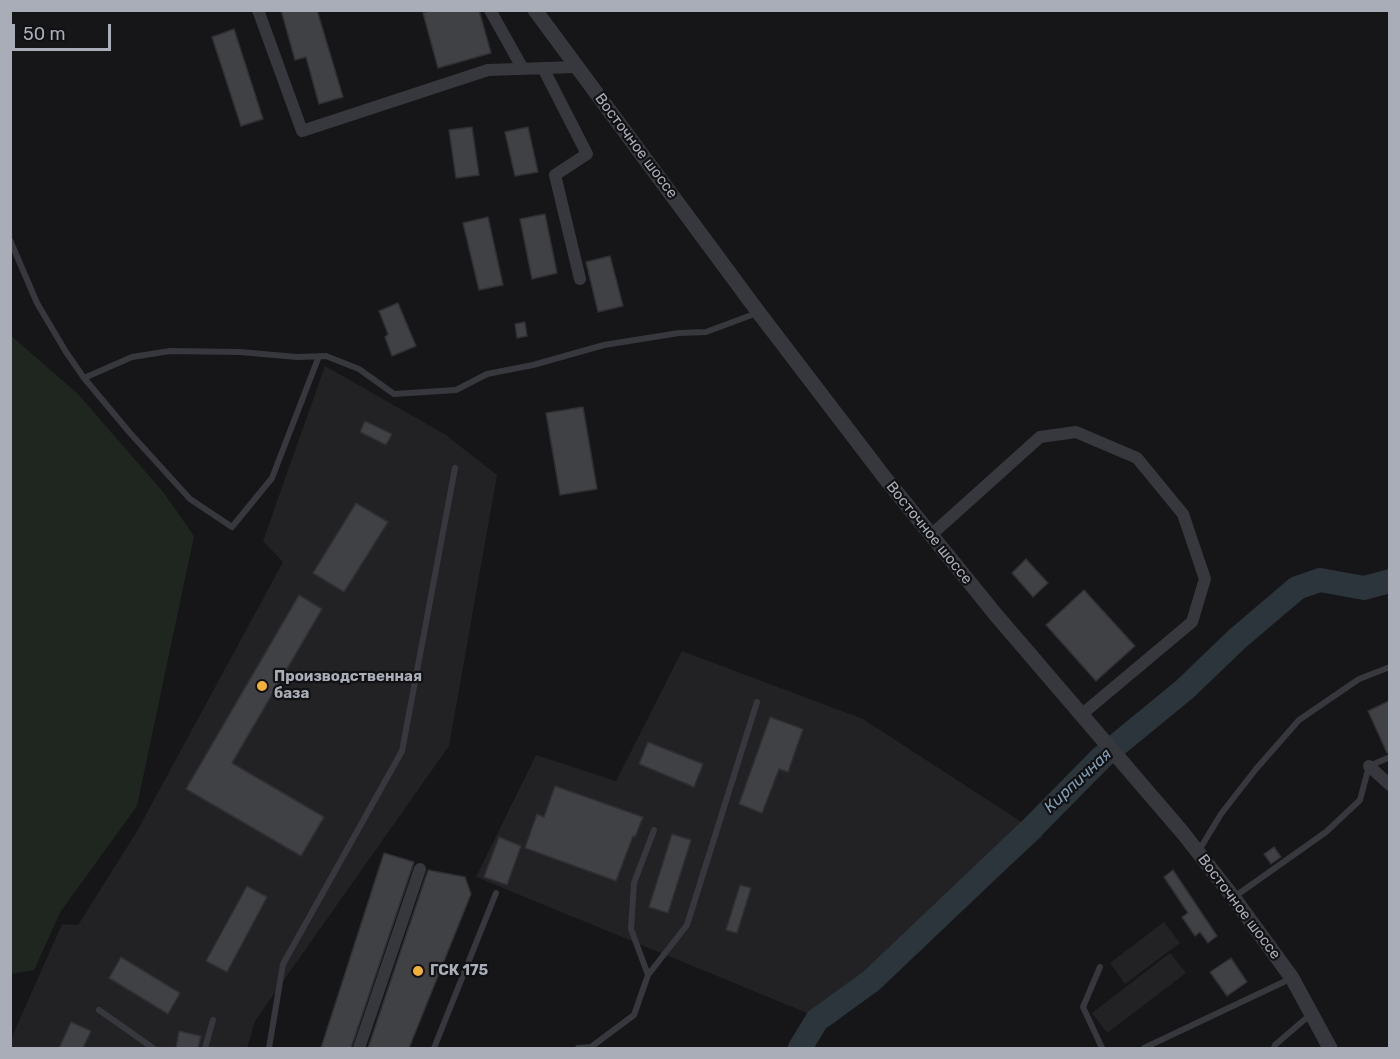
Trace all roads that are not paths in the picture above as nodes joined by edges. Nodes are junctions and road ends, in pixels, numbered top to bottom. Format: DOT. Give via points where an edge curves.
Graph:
graph roads {
  1 [pos="258,10"];
  2 [pos="490,10"];
  3 [pos="535,10"];
  4 [pos="576,67"];
  5 [pos="543,68"];
  6 [pos="524,69"];
  7 [pos="10,240"];
  8 [pos="580,279"];
  9 [pos="759,313"];
  10 [pos="319,356"];
  11 [pos="84,378"];
  12 [pos="454,468"];
  13 [pos="931,535"];
  14 [pos="1389,667"];
  15 [pos="757,702"];
  16 [pos="1081,715"];
  17 [pos="1389,757"];
  18 [pos="1369,766"];
  19 [pos="1389,786"];
  20 [pos="654,830"];
  21 [pos="1198,852"];
  22 [pos="420,869"];
  23 [pos="496,893"];
  24 [pos="1233,897"];
  25 [pos="1100,967"];
  26 [pos="648,975"];
  27 [pos="1292,978"];
  28 [pos="99,1010"];
  29 [pos="1312,1013"];
  30 [pos="213,1020"];
  31 [pos="153,1048"];
  32 [pos="205,1048"];
  33 [pos="269,1048"];
  34 [pos="359,1048"];
  35 [pos="434,1048"];
  36 [pos="578,1048"];
  37 [pos="1102,1048"];
  38 [pos="1144,1048"];
  39 [pos="1274,1048"];
  40 [pos="1330,1048"];
  1 -- 6 [label="street" via="302,131 488,70"];
  2 -- 6 [label="street"];
  3 -- 4 [label="street, Восточное шоссе"];
  4 -- 5 [label="street"];
  4 -- 9 [label="street, Восточное шоссе"];
  5 -- 6 [label="street"];
  5 -- 8 [label="street" via="587,154 555,175"];
  7 -- 11 [label="lane" via="37,303"];
  9 -- 10 [label="lane" via="706,332 604,345 488,374 456,390 394,394 359,369"];
  9 -- 13 [label="street, Восточное шоссе"];
  10 -- 11 [label="lane" via="170,351 132,357"];
  10 -- 11 [label="lane" via="272,478 232,527 190,499"];
  12 -- 33 [label="lane" via="402,751 283,964"];
  13 -- 16 [label="street, Восточное шоссе"];
  13 -- 16 [label="street" via="1040,437 1076,432 1137,458 1183,514 1205,579 1192,622"];
  14 -- 21 [label="lane" via="1359,679 1299,720 1221,814"];
  15 -- 26 [label="lane" via="687,926"];
  16 -- 21 [label="street, Восточное шоссе"];
  17 -- 18 [label="lane"];
  18 -- 19 [label="street"];
  18 -- 24 [label="lane" via="1360,800 1326,832"];
  20 -- 26 [label="lane" via="634,884 631,929"];
  21 -- 24 [label="street, Восточное шоссе"];
  22 -- 34 [label="street"];
  23 -- 35 [label="lane"];
  24 -- 27 [label="street, Восточное шоссе"];
  25 -- 37 [label="lane" via="1083,1007"];
  26 -- 36 [label="lane" via="634,1015 591,1047"];
  27 -- 29 [label="street, Восточное шоссе"];
  27 -- 38 [label="lane"];
  28 -- 31 [label="lane"];
  29 -- 39 [label="lane"];
  29 -- 40 [label="street, Восточное шоссе"];
  30 -- 32 [label="lane"];
}
